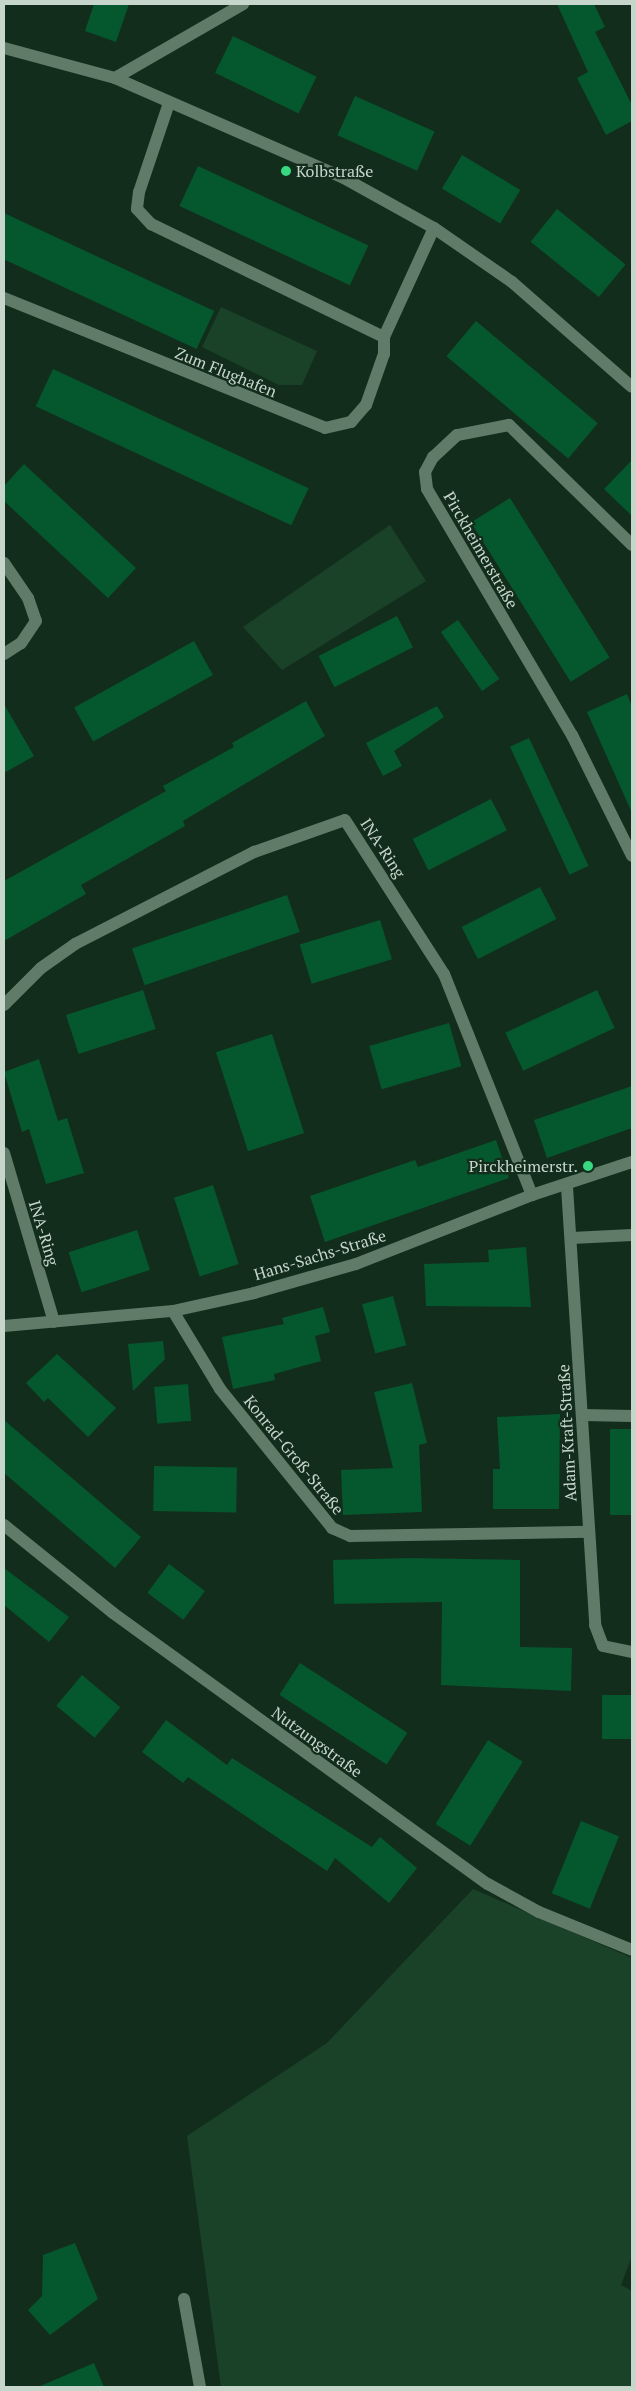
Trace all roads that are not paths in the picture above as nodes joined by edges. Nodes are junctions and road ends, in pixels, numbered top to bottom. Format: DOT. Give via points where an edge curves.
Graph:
graph roads {
  1 [pos="243,4"];
  2 [pos="4,48"];
  3 [pos="115,78"];
  4 [pos="169,103"];
  5 [pos="434,228"];
  6 [pos="4,298"];
  7 [pos="384,337"];
  8 [pos="632,387"];
  9 [pos="632,545"];
  10 [pos="4,564"];
  11 [pos="4,654"];
  12 [pos="632,856"];
  13 [pos="4,1005"];
  14 [pos="4,1153"];
  15 [pos="632,1162"];
  16 [pos="566,1187"];
  17 [pos="532,1195"];
  18 [pos="632,1235"];
  19 [pos="572,1238"];
  20 [pos="173,1311"];
  21 [pos="54,1322"];
  22 [pos="4,1326"];
  23 [pos="583,1415"];
  24 [pos="632,1416"];
  25 [pos="4,1525"];
  26 [pos="588,1532"];
  27 [pos="632,1652"];
  28 [pos="632,1950"];
  29 [pos="184,2299"];
  30 [pos="200,2387"];
  1 -- 3 [label="street"];
  2 -- 3 [label="street"];
  3 -- 4 [label="street"];
  4 -- 5 [label="street" via="342,177"];
  4 -- 7 [label="street" via="139,192 137,209 151,224"];
  5 -- 7 [label="street, Zum Flughafen"];
  5 -- 8 [label="street" via="512,282"];
  6 -- 7 [label="street, Zum Flughafen" via="325,428 351,422 366,405 384,354"];
  9 -- 12 [label="street, Pirckheimerstraße" via="509,425 458,435 433,457 425,472 427,489 572,736"];
  10 -- 11 [label="street" via="28,598 36,621 21,643"];
  13 -- 17 [label="street, INA-Ring" via="42,968 75,944 254,852 345,820 444,974"];
  14 -- 21 [label="street, INA-Ring"];
  15 -- 16 [label="street, Hans-Sachs-Straße"];
  16 -- 17 [label="street, Hans-Sachs-Straße"];
  16 -- 19 [label="street, Adam-Kraft-Straße"];
  17 -- 20 [label="street, Hans-Sachs-Straße" via="356,1264"];
  18 -- 19 [label="street"];
  19 -- 23 [label="street, Adam-Kraft-Straße"];
  20 -- 21 [label="street, Hans-Sachs-Straße"];
  20 -- 26 [label="street, Konrad-Groß-Straße" via="220,1389 332,1528 350,1536"];
  21 -- 22 [label="street, Hans-Sachs-Straße"];
  23 -- 24 [label="street"];
  23 -- 26 [label="street, Adam-Kraft-Straße"];
  25 -- 28 [label="street, Nutzungstraße" via="113,1613 488,1884 539,1912"];
  26 -- 27 [label="street, Adam-Kraft-Straße" via="595,1625 604,1646"];
  29 -- 30 [label="street"];
}
